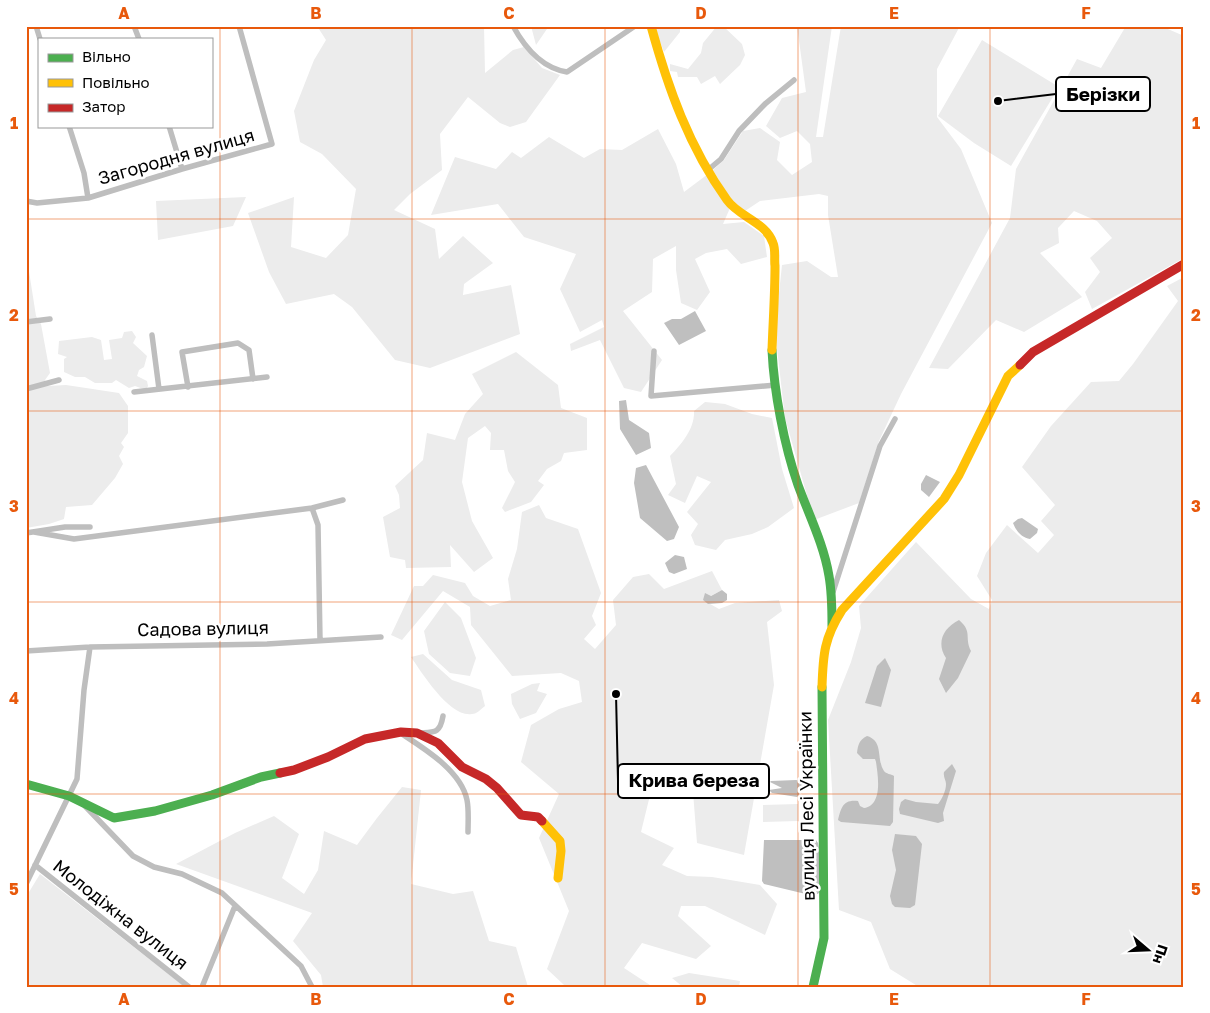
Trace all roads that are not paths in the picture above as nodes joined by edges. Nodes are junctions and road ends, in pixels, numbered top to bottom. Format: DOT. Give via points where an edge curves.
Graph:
graph roads {
  1 [pos="36,26"];
  2 [pos="134,26"];
  3 [pos="239,26"];
  4 [pos="513,26"];
  5 [pos="635,26"];
  6 [pos="651,26"];
  7 [pos="40,38"];
  8 [pos="138,38"];
  9 [pos="794,80"];
  10 [pos="70,128"];
  11 [pos="170,128"];
  12 [pos="182,169"];
  13 [pos="708,170"];
  14 [pos="88,198"];
  15 [pos="26,202"];
  16 [pos="1184,264"];
  17 [pos="50,318"];
  18 [pos="26,322"];
  19 [pos="152,335"];
  20 [pos="654,351"];
  21 [pos="267,377"];
  22 [pos="253,379"];
  23 [pos="59,380"];
  24 [pos="776,385"];
  25 [pos="188,387"];
  26 [pos="26,389"];
  27 [pos="158,390"];
  28 [pos="134,392"];
  29 [pos="895,419"];
  30 [pos="343,500"];
  31 [pos="312,508"];
  32 [pos="90,527"];
  33 [pos="34,532"];
  34 [pos="26,533"];
  35 [pos="832,597"];
  36 [pos="846,607"];
  37 [pos="832,626"];
  38 [pos="381,637"];
  39 [pos="320,640"];
  40 [pos="90,647"];
  41 [pos="26,651"];
  42 [pos="443,716"];
  43 [pos="401,732"];
  44 [pos="417,733"];
  45 [pos="26,784"];
  46 [pos="69,796"];
  47 [pos="82,802"];
  48 [pos="114,818"];
  49 [pos="107,830"];
  50 [pos="468,832"];
  51 [pos="35,865"];
  52 [pos="558,878"];
  53 [pos="26,884"];
  54 [pos="235,906"];
  55 [pos="189,987"];
  56 [pos="202,987"];
  57 [pos="312,987"];
  58 [pos="813,987"];
  1 -- 7 [label="street"];
  2 -- 8 [label="street"];
  3 -- 12 [label="street, Загородня вулиця" via="272,144"];
  4 -- 5 [label="street" via="522,42 546,66 567,72"];
  6 -- 13 [label="street, вулиця Лесі Українки" via="682,121"];
  9 -- 13 [label="street" via="766,103 739,132 721,159"];
  10 -- 14 [label="street"];
  11 -- 12 [label="street"];
  12 -- 14 [label="street, Загородня вулиця"];
  13 -- 24 [label="street, вулиця Лесі Українки" via="728,202 768,232 774,245 772,352"];
  14 -- 15 [label="street, Загородня вулиця"];
  16 -- 36 [label="street, вулиця Лесі Українки" via="1033,352 1008,376 944,499"];
  17 -- 18 [label="street"];
  19 -- 27 [label="street"];
  20 -- 24 [label="street" via="651,396"];
  21 -- 22 [label="street"];
  22 -- 25 [label="street"];
  22 -- 25 [label="street" via="249,350 238,343 182,352"];
  23 -- 26 [label="street"];
  24 -- 35 [label="street, вулиця Лесі Українки" via="781,421 798,485 829,574"];
  25 -- 27 [label="street"];
  27 -- 28 [label="street"];
  29 -- 35 [label="street" via="880,446"];
  30 -- 31 [label="street"];
  31 -- 33 [label="street" via="74,539"];
  31 -- 39 [label="street" via="318,525"];
  32 -- 33 [label="street"];
  33 -- 34 [label="street"];
  35 -- 36 [label="street" via="838,606"];
  35 -- 37 [label="street, вулиця Лесі Українки"];
  36 -- 37 [label="street, вулиця Лесі Українки"];
  37 -- 58 [label="street, вулиця Лесі Українки" via="823,655 821,706 824,938"];
  38 -- 39 [label="street, Садова вулиця"];
  39 -- 40 [label="street, Садова вулиця"];
  40 -- 41 [label="street, Садова вулиця"];
  40 -- 46 [label="street" via="77,779"];
  42 -- 44 [label="street" via="439,730"];
  43 -- 44 [label="street"];
  43 -- 48 [label="street" via="365,739 294,770 261,777 212,795 155,811"];
  43 -- 50 [label="street" via="445,766 462,786 467,800"];
  44 -- 52 [label="street" via="438,742 462,768 486,779 521,814 538,817 560,841"];
  45 -- 46 [label="street"];
  46 -- 47 [label="street"];
  46 -- 51 [label="street"];
  47 -- 48 [label="street"];
  47 -- 49 [label="street"];
  48 -- 49 [label="street"];
  49 -- 54 [label="street" via="133,856 222,893"];
  51 -- 53 [label="street"];
  51 -- 55 [label="street, Молодіжна вулиця"];
  54 -- 56 [label="street, Молодіжна вулиця"];
  54 -- 57 [label="street" via="301,966"];
}
